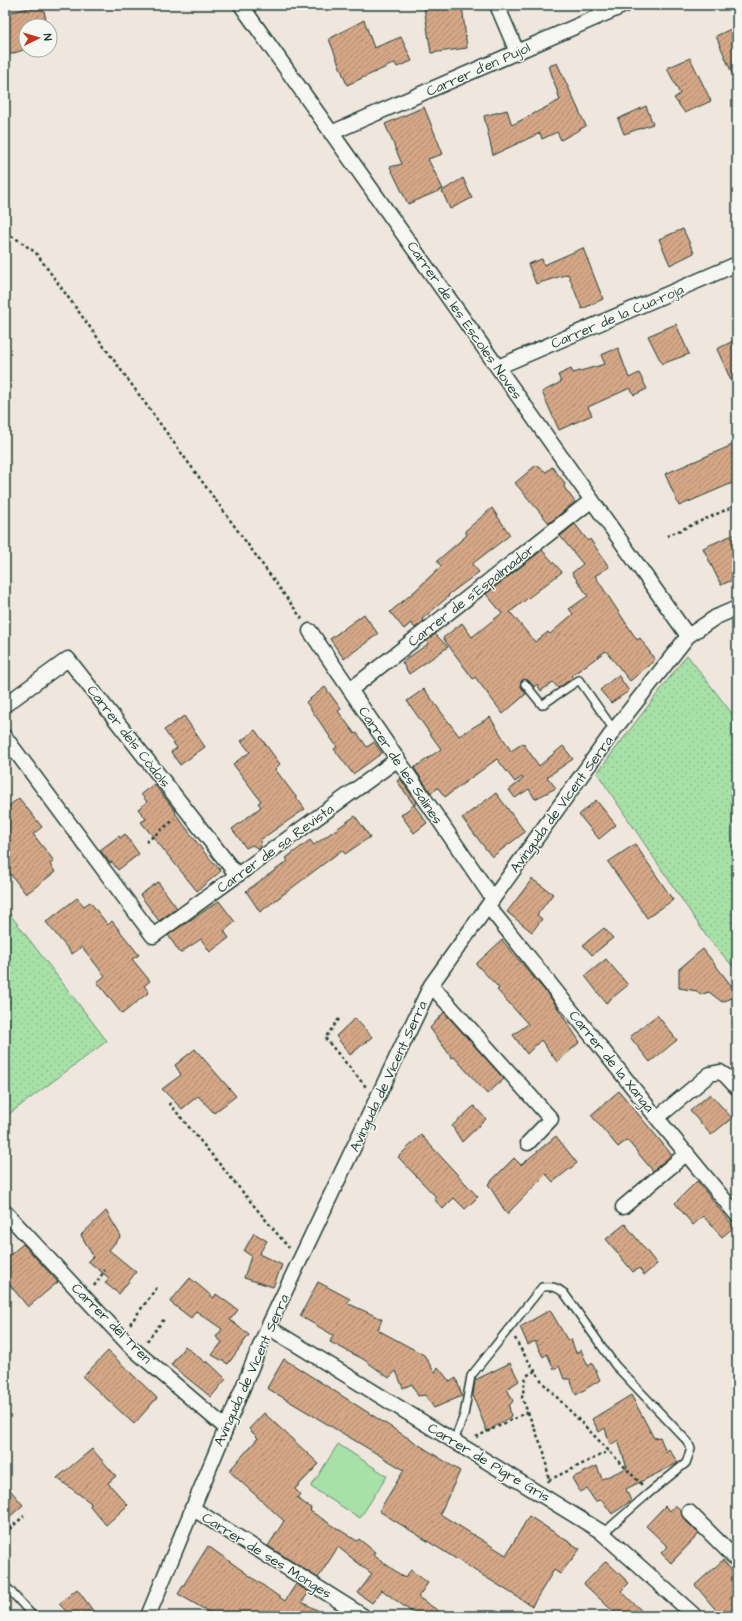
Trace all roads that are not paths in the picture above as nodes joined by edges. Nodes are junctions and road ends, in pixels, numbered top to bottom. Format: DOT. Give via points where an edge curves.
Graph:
graph roads {
  1 [pos="241,5"];
  2 [pos="497,5"];
  3 [pos="625,5"];
  4 [pos="517,52"];
  5 [pos="331,132"];
  6 [pos="737,264"];
  7 [pos="498,367"];
  8 [pos="592,500"];
  9 [pos="737,608"];
  10 [pos="310,631"];
  11 [pos="688,636"];
  12 [pos="525,684"];
  13 [pos="350,690"];
  14 [pos="5,705"];
  15 [pos="614,730"];
  16 [pos="5,737"];
  17 [pos="398,759"];
  18 [pos="237,875"];
  19 [pos="490,902"];
  20 [pos="431,985"];
  21 [pos="737,1088"];
  22 [pos="657,1118"];
  23 [pos="528,1144"];
  24 [pos="687,1153"];
  25 [pos="623,1207"];
  26 [pos="5,1212"];
  27 [pos="737,1215"];
  28 [pos="268,1327"];
  29 [pos="226,1428"];
  30 [pos="454,1441"];
  31 [pos="192,1508"];
  32 [pos="689,1512"];
  33 [pos="600,1531"];
  34 [pos="737,1560"];
  35 [pos="5,1585"];
  36 [pos="33,1616"];
  37 [pos="148,1616"];
  38 [pos="364,1616"];
  39 [pos="695,1616"];
  1 -- 5 [label="street, Carrer de les Escoles Noves"];
  2 -- 4 [label="street"];
  3 -- 4 [label="street, Carrer d'en Pujol"];
  4 -- 5 [label="street, Carrer d'en Pujol"];
  5 -- 7 [label="street, Carrer de les Escoles Noves"];
  6 -- 7 [label="street, Carrer de la Cua-roja"];
  7 -- 8 [label="street, Carrer de les Escoles Noves"];
  8 -- 11 [label="street, Carrer de les Escoles Noves"];
  8 -- 13 [label="street, Carrer de s'Espalmador"];
  9 -- 11 [label="street, Avinguda de Vicent Serra" via="716,617"];
  10 -- 13 [label="street, Carrer de les Salines"];
  11 -- 15 [label="street, Avinguda de Vicent Serra"];
  12 -- 15 [label="lane" via="542,705 579,680"];
  13 -- 17 [label="street, Carrer de les Salines"];
  14 -- 18 [label="street, Carrer dels Còdols" via="68,658"];
  15 -- 19 [label="street, Avinguda de Vicent Serra"];
  16 -- 18 [label="street, Carrer de sa Revista" via="153,936"];
  17 -- 18 [label="street, Carrer de sa Revista"];
  17 -- 19 [label="street, Carrer de les Salines"];
  19 -- 20 [label="street, Avinguda de Vicent Serra"];
  19 -- 22 [label="street, Carrer de la Xanga"];
  20 -- 23 [label="street" via="551,1119"];
  20 -- 28 [label="street, Avinguda de Vicent Serra"];
  21 -- 22 [label="street" via="720,1072 710,1074"];
  22 -- 24 [label="street, Carrer de la Xanga"];
  24 -- 25 [label="street"];
  24 -- 27 [label="street, Carrer de la Xanga"];
  26 -- 29 [label="street, Carrer del Tren" via="138,1352"];
  28 -- 29 [label="street, Avinguda de Vicent Serra"];
  28 -- 30 [label="street, Carrer de Pigre Gris"];
  29 -- 31 [label="street, Avinguda de Vicent Serra"];
  30 -- 33 [label="street, Carrer de Pigre Gris"];
  30 -- 33 [label="lane" via="464,1415 471,1376 542,1287 558,1289 564,1293 615,1365 688,1442 691,1449 686,1463 610,1528"];
  31 -- 37 [label="street, Avinguda de Vicent Serra"];
  31 -- 38 [label="street, Carrer de ses Monges"];
  32 -- 34 [label="street"];
  33 -- 39 [label="street, Carrer de Pigre Gris"];
  35 -- 36 [label="lane"];
}
